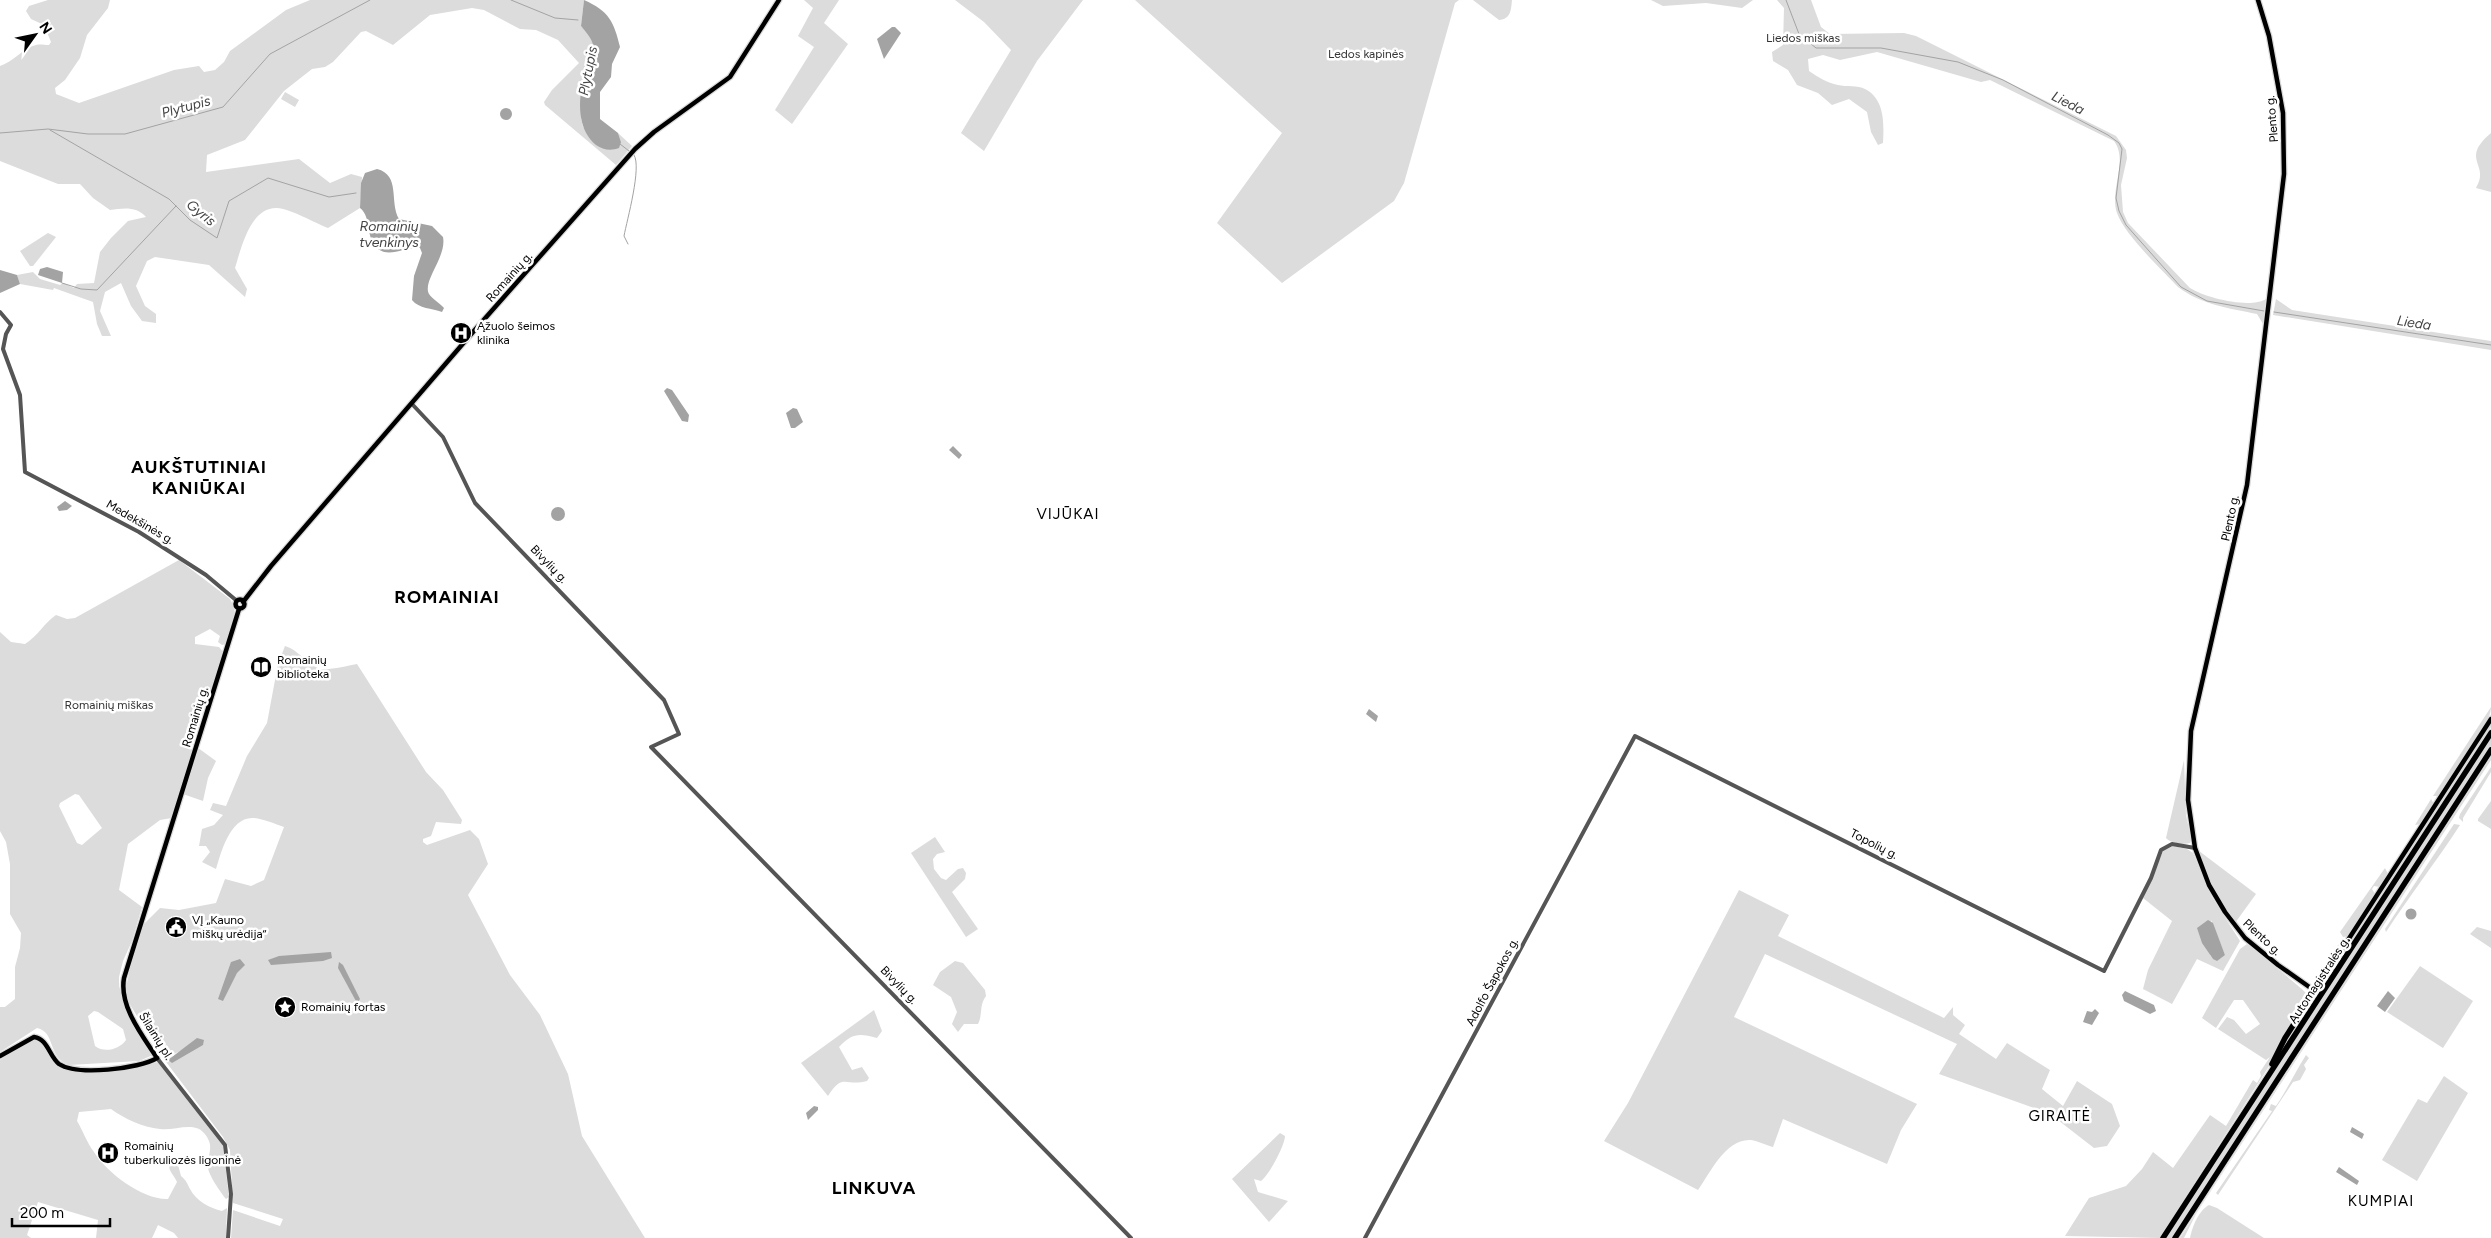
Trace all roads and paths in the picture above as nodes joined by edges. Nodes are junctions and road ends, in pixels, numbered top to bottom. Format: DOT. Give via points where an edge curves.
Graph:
graph roads {
  1 [pos="779,0"];
  2 [pos="2258,0"];
  3 [pos="0,312"];
  4 [pos="412,404"];
  5 [pos="237,601"];
  6 [pos="244,602"];
  7 [pos="239,608"];
  8 [pos="2491,719"];
  9 [pos="2491,733"];
  10 [pos="1635,736"];
  11 [pos="2491,750"];
  12 [pos="171,831"];
  13 [pos="2195,848"];
  14 [pos="2320,983"];
  15 [pos="2306,985"];
  16 [pos="2315,991"];
  17 [pos="0,1056"];
  18 [pos="157,1058"];
  19 [pos="2213,1162"];
  20 [pos="228,1238"];
  21 [pos="1131,1238"];
  22 [pos="1365,1238"];
  23 [pos="2163,1238"];
  24 [pos="2175,1238"];
  1 -- 4 [label="main road, Romainių g." via="730,77 641,143"];
  2 -- 13 [label="main road, Plento g." via="2269,36 2283,113 2284,174 2247,484 2190,731 2188,800"];
  3 -- 5 [label="street, Medekšinės g." via="11,325 3,349 20,395 25,472 139,532 206,576"];
  4 -- 6 [label="main road, Romainių g." via="271,566"];
  4 -- 21 [label="street, Bivylių g." via="443,437 476,503 658,692 679,734 651,747"];
  5 -- 6 [label="main road"];
  5 -- 7 [label="main road"];
  6 -- 7 [label="main road, Romainių g." via="243,608"];
  7 -- 12 [label="main road, Romainių g."];
  8 -- 14 [label="main road"];
  9 -- 19 [label="highway, Automagistralės g."];
  10 -- 13 [label="street, Topolių g." via="2104,971 2151,878 2160,850 2172,844"];
  10 -- 22 [label="street, Adolfo Šapokos g."];
  11 -- 24 [label="highway, Automagistralės g."];
  12 -- 18 [label="main road, Šilainių pl." via="123,983 126,1004"];
  13 -- 15 [label="main road, Plento g." via="2209,885 2235,927"];
  14 -- 15 [label="main road"];
  14 -- 16 [label="main road"];
  15 -- 16 [label="main road, Plento g."];
  16 -- 19 [label="highway" via="2216,1152"];
  17 -- 18 [label="main road" via="34,1037 44,1041 59,1064 75,1070 134,1066"];
  18 -- 20 [label="street, Šilainių pl." via="225,1146 230,1194"];
  19 -- 23 [label="highway, Automagistralės g."];
}
